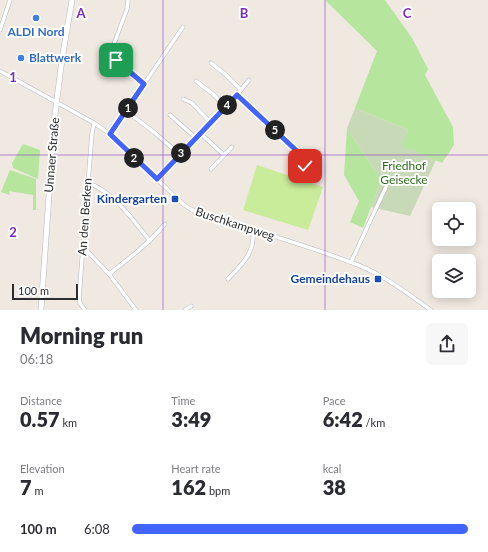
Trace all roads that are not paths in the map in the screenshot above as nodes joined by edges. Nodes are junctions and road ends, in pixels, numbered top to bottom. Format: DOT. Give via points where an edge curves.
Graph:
graph roads {
  1 [pos="10,0"];
  2 [pos="72,0"];
  3 [pos="128,0"];
  4 [pos="183,27"];
  5 [pos="0,30"];
  6 [pos="211,63"];
  7 [pos="0,71"];
  8 [pos="249,80"];
  9 [pos="196,81"];
  10 [pos="144,84"];
  11 [pos="241,90"];
  12 [pos="237,95"];
  13 [pos="183,99"];
  14 [pos="56,103"];
  15 [pos="225,107"];
  16 [pos="170,115"];
  17 [pos="134,117"];
  18 [pos="94,123"];
  19 [pos="211,123"];
  20 [pos="200,133"];
  21 [pos="110,134"];
  22 [pos="196,138"];
  23 [pos="232,147"];
  24 [pos="180,155"];
  25 [pos="224,155"];
  26 [pos="305,166"];
  27 [pos="211,169"];
  28 [pos="157,179"];
  29 [pos="88,183"];
  30 [pos="386,187"];
  31 [pos="165,224"];
  32 [pos="253,230"];
  33 [pos="150,241"];
  34 [pos="83,250"];
  35 [pos="352,262"];
  36 [pos="109,274"];
  37 [pos="228,279"];
  38 [pos="191,306"];
  39 [pos="41,310"];
  40 [pos="85,310"];
  41 [pos="136,310"];
  42 [pos="185,310"];
  43 [pos="431,310"];
  1 -- 5 [label="street"];
  2 -- 14 [label="main road, Unnaer Straße"];
  3 -- 10 [label="street" via="111,52 116,60"];
  4 -- 10 [label="street"];
  6 -- 11 [label="street"];
  7 -- 14 [label="street, Buschkampweg"];
  8 -- 11 [label="street"];
  9 -- 15 [label="street"];
  10 -- 21 [label="street"];
  11 -- 12 [label="street"];
  12 -- 15 [label="street"];
  12 -- 26 [label="street" via="299,153"];
  13 -- 19 [label="street" via="192,103"];
  14 -- 18 [label="street, Buschkampweg"];
  14 -- 39 [label="main road, Unnaer Straße"];
  15 -- 19 [label="street"];
  16 -- 22 [label="street"];
  17 -- 24 [label="street"];
  18 -- 21 [label="street, Buschkampweg"];
  18 -- 29 [label="street, An den Berken"];
  19 -- 20 [label="street"];
  20 -- 22 [label="street"];
  20 -- 25 [label="street"];
  21 -- 28 [label="street, Buschkampweg"];
  22 -- 24 [label="street"];
  23 -- 25 [label="street"];
  24 -- 28 [label="street"];
  25 -- 27 [label="street"];
  28 -- 32 [label="street, Buschkampweg" via="196,213"];
  29 -- 33 [label="street" via="118,203"];
  29 -- 34 [label="street, An den Berken"];
  30 -- 35 [label="street"];
  31 -- 33 [label="street"];
  32 -- 35 [label="street, Buschkampweg"];
  32 -- 37 [label="street" via="252,248"];
  33 -- 36 [label="street"];
  34 -- 36 [label="street" via="86,250"];
  34 -- 40 [label="street, An den Berken" via="79,297"];
  35 -- 43 [label="street, Buschkampweg" via="380,276"];
  36 -- 41 [label="street"];
  38 -- 42 [label="street"];
}
